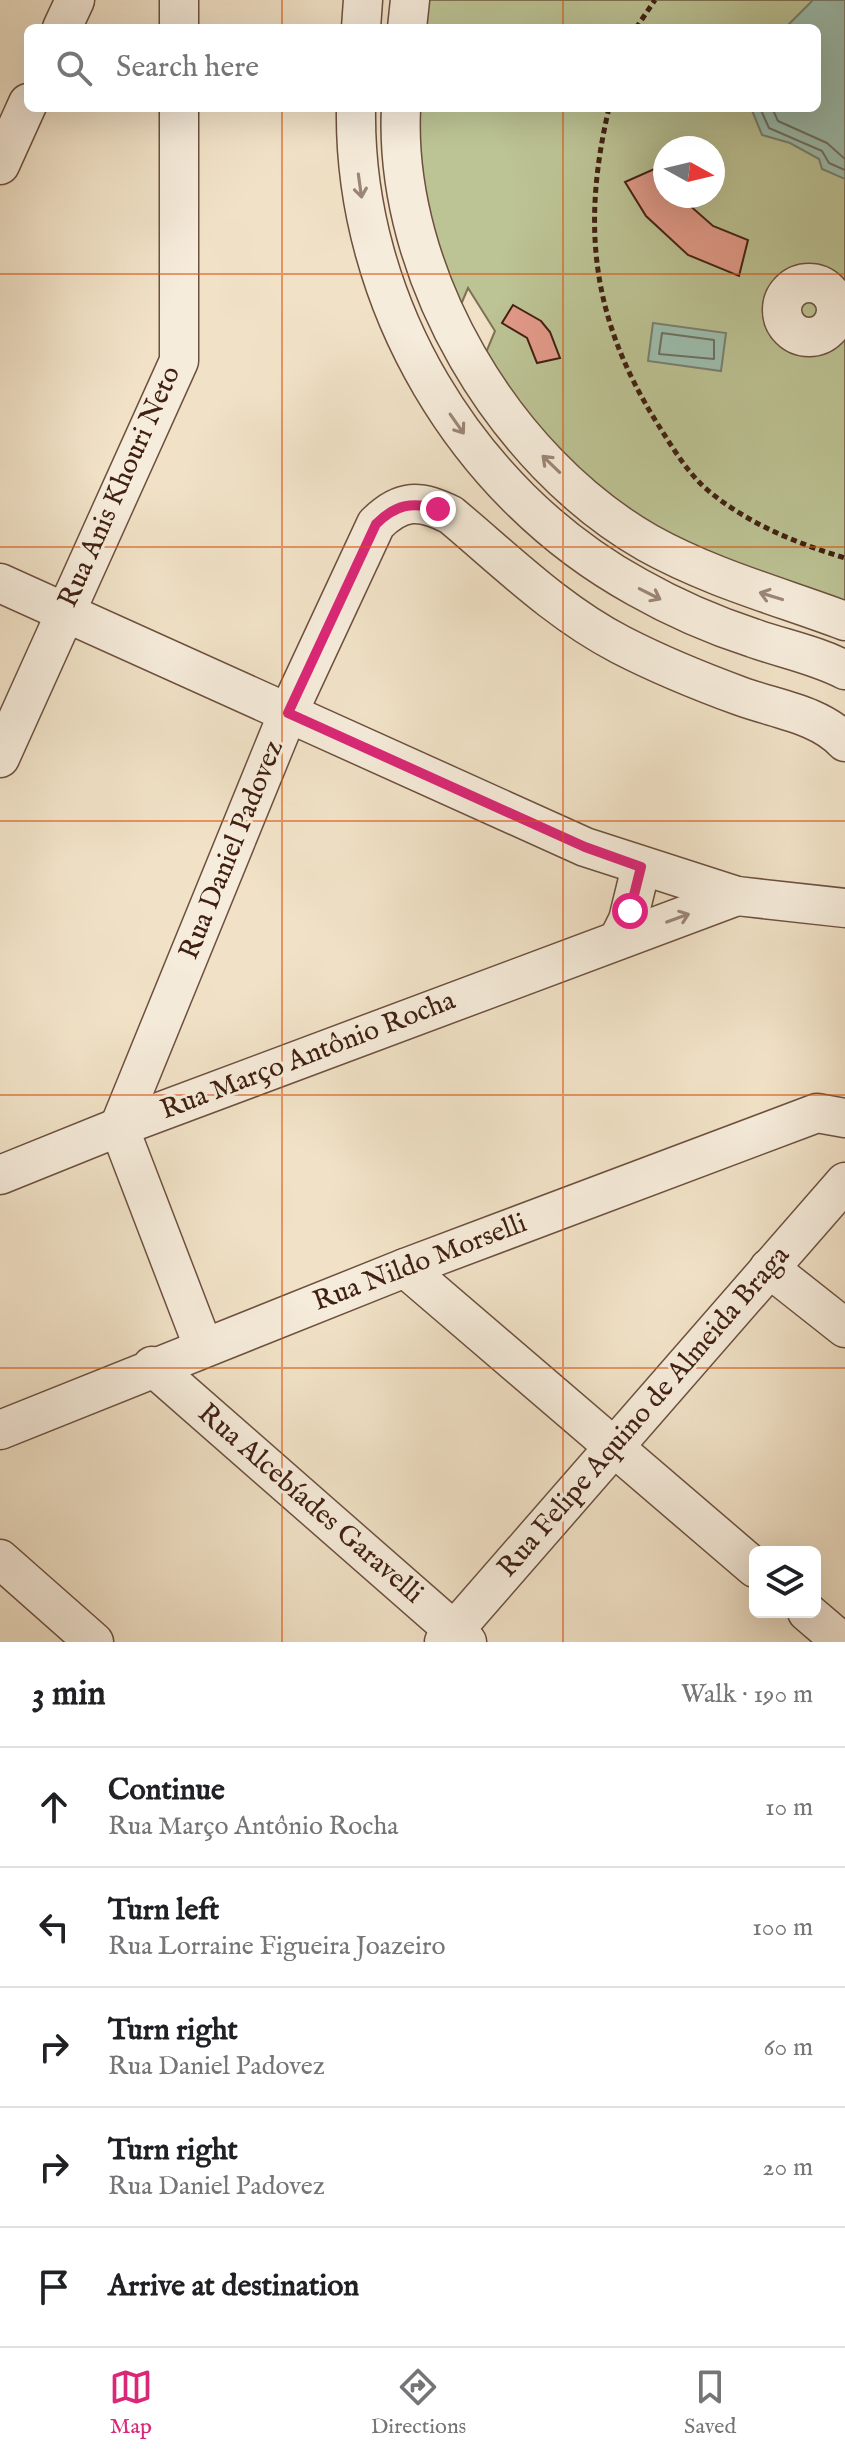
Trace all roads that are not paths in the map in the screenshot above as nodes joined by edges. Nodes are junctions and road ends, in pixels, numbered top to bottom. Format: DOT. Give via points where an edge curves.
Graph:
graph roads {
  1 [pos="75,0"];
  2 [pos="179,0"];
  3 [pos="363,0"];
  4 [pos="410,0"];
  5 [pos="64,24"];
  6 [pos="179,24"];
  7 [pos="361,24"];
  8 [pos="407,24"];
  9 [pos="24,112"];
  10 [pos="179,112"];
  11 [pos="356,112"];
  12 [pos="401,112"];
  13 [pos="0,165"];
  14 [pos="417,243"];
  15 [pos="374,256"];
  16 [pos="0,583"];
  17 [pos="65,613"];
  18 [pos="845,621"];
  19 [pos="845,670"];
  20 [pos="288,713"];
  21 [pos="845,742"];
  22 [pos="0,758"];
  23 [pos="641,867"];
  24 [pos="737,896"];
  25 [pos="845,908"];
  26 [pos="618,940"];
  27 [pos="845,1118"];
  28 [pos="119,1127"];
  29 [pos="0,1175"];
  30 [pos="845,1182"];
  31 [pos="405,1268"];
  32 [pos="769,1268"];
  33 [pos="845,1328"];
  34 [pos="203,1346"];
  35 [pos="152,1366"];
  36 [pos="0,1430"];
  37 [pos="613,1447"];
  38 [pos="0,1559"];
  39 [pos="749,1563"];
  40 [pos="814,1618"];
  41 [pos="455,1638"];
  42 [pos="94,1642"];
  43 [pos="842,1642"];
  1 -- 5 [label="street"];
  2 -- 6 [label="street"];
  3 -- 7 [label="street"];
  4 -- 8 [label="street"];
  9 -- 13 [label="street"];
  10 -- 17 [label="street, Rua Anis Khouri Neto" via="179,361"];
  11 -- 15 [label="street, one-way" via="358,172"];
  12 -- 14 [label="street"];
  14 -- 15 [label="street"];
  18 -- 14 [label="street, one-way" via="682,561 645,541 569,481 495,403 460,347"];
  15 -- 19 [label="street, one-way" via="417,359 456,422 524,504 647,593"];
  16 -- 17 [label="street"];
  17 -- 20 [label="street"];
  17 -- 22 [label="street, Rua Anis Khouri Neto"];
  20 -- 21 [label="street, Rua Daniel Padovez" via="376,524 391,510 424,504 451,515 559,608 620,644 687,676 813,720"];
  20 -- 23 [label="street" via="585,847"];
  20 -- 28 [label="street, Rua Daniel Padovez"];
  23 -- 24 [label="street"];
  23 -- 26 [label="street"];
  24 -- 25 [label="street"];
  26 -- 24 [label="street, Rua Março Antônio Rocha, one-way"];
  26 -- 28 [label="street, Rua Março Antônio Rocha"];
  27 -- 31 [label="street, Rua Nildo Morselli" via="817,1113"];
  28 -- 29 [label="street, Rua Março Antônio Rocha"];
  28 -- 34 [label="street"];
  30 -- 32 [label="street, Rua Felipe Aquino de Almeida Braga"];
  31 -- 34 [label="street, Rua Nildo Morselli"];
  31 -- 37 [label="street"];
  32 -- 33 [label="street"];
  32 -- 37 [label="street, Rua Felipe Aquino de Almeida Braga"];
  34 -- 35 [label="street, Rua Nildo Morselli"];
  35 -- 36 [label="street, Rua Nildo Morselli"];
  35 -- 41 [label="street, Rua Alcebíades Garavelli"];
  37 -- 39 [label="street"];
  37 -- 41 [label="street, Rua Felipe Aquino de Almeida Braga"];
  38 -- 42 [label="street"];
  40 -- 43 [label="street"];
}
